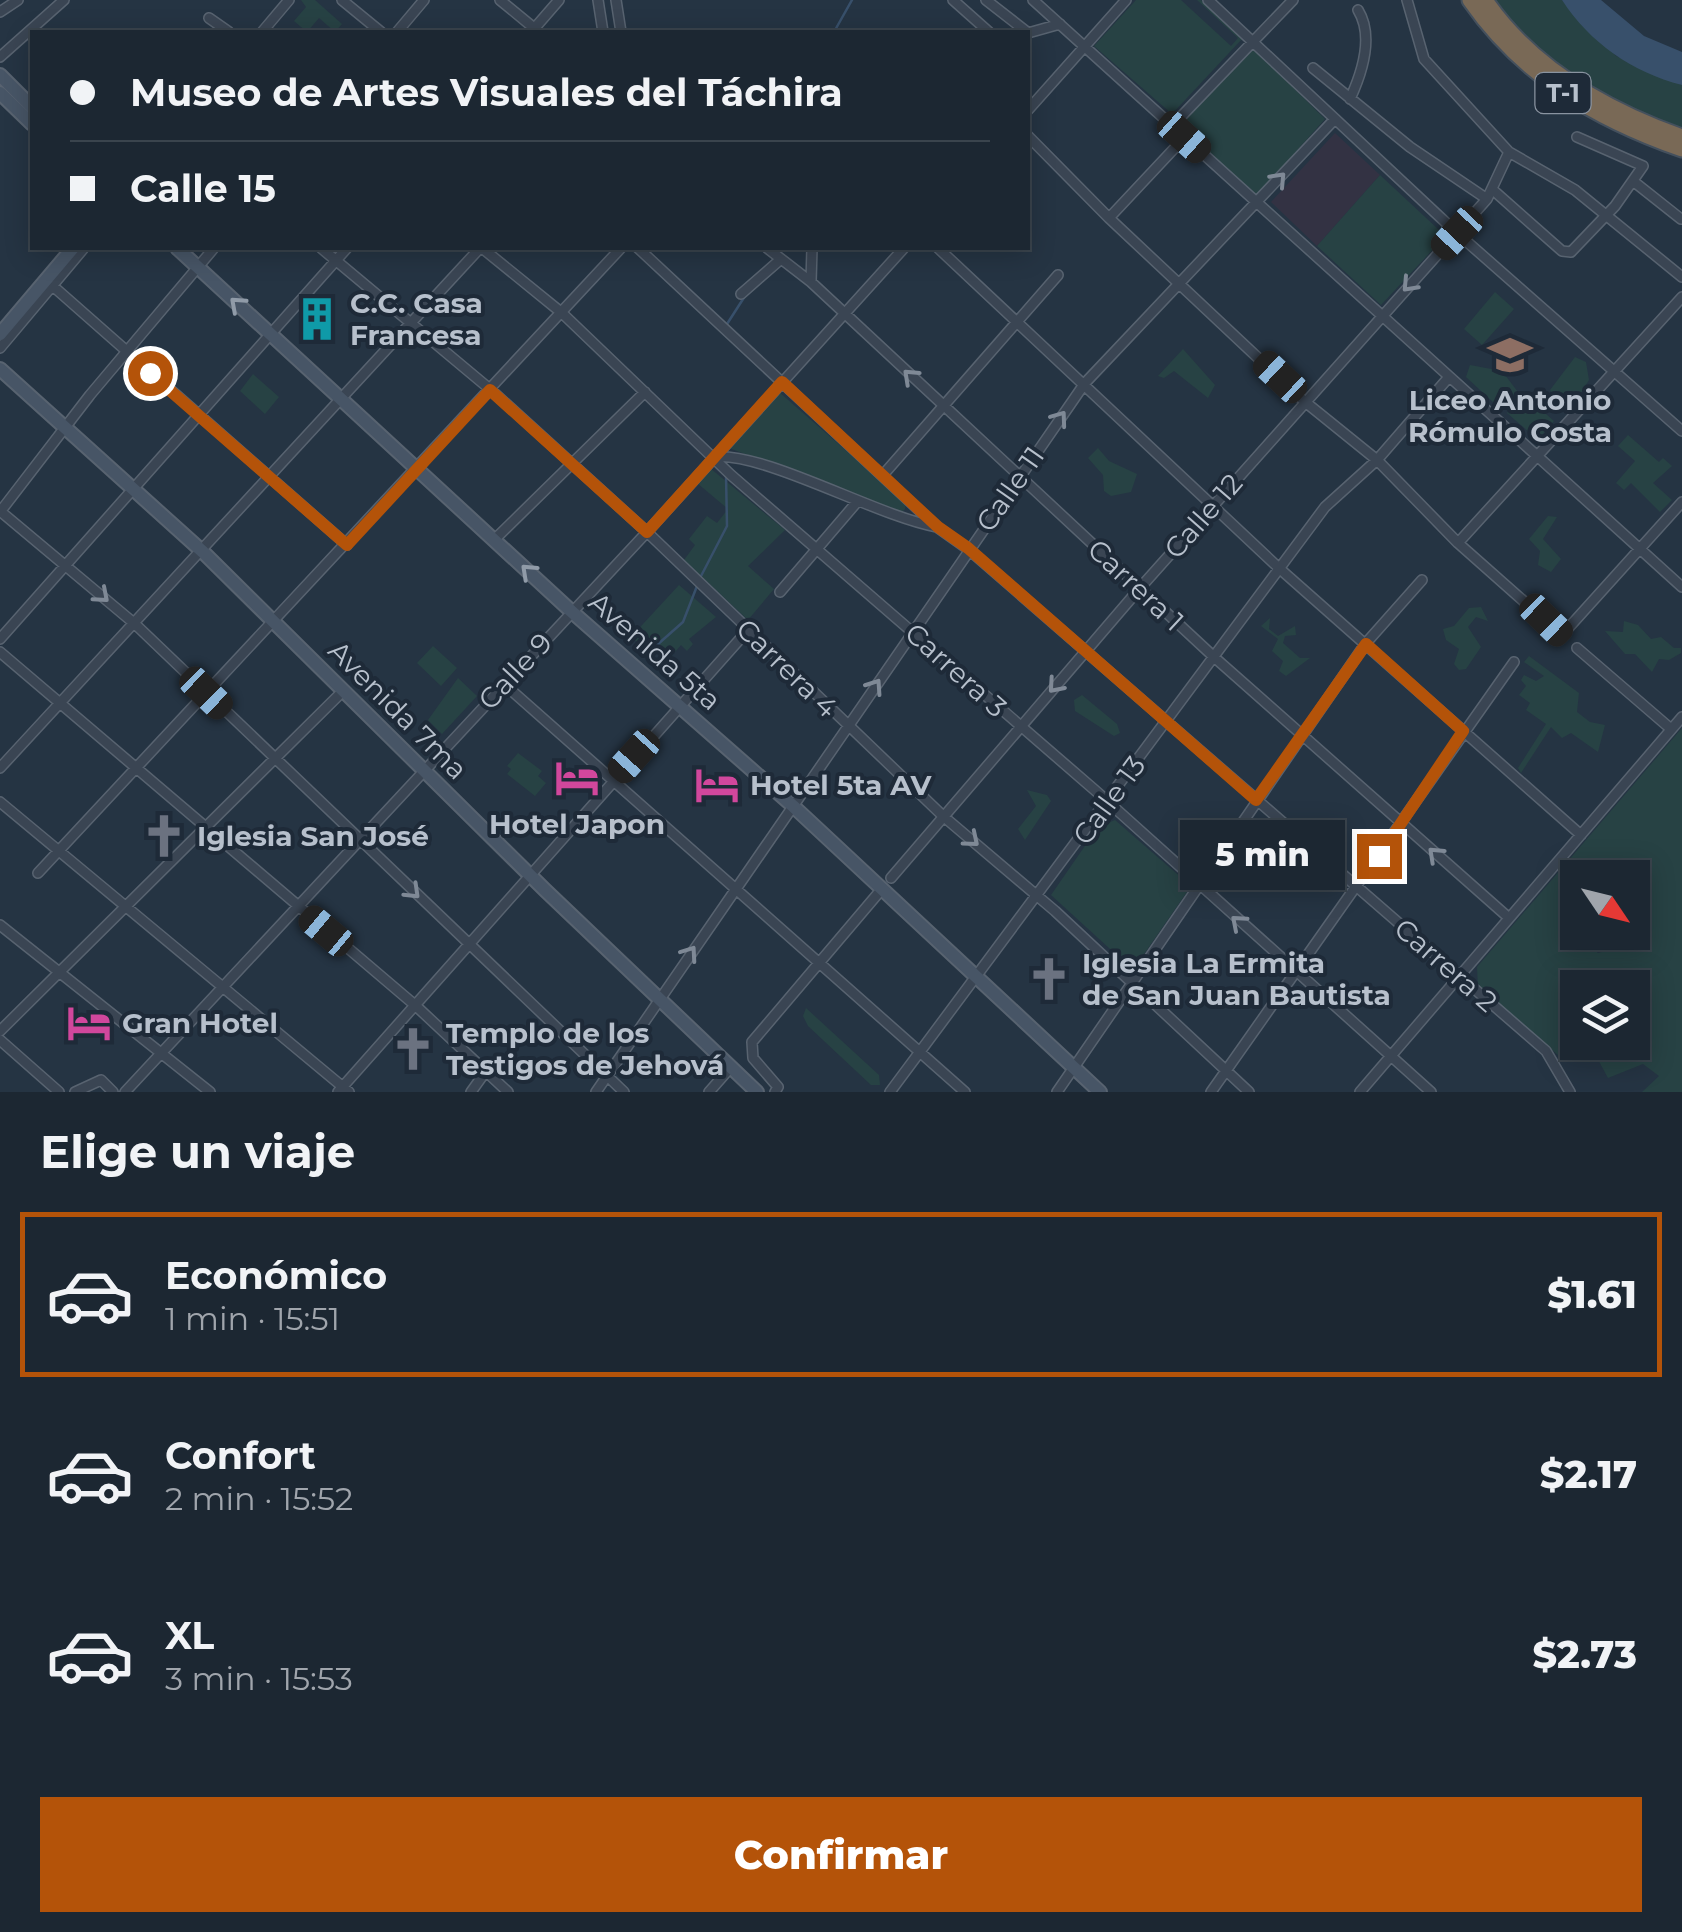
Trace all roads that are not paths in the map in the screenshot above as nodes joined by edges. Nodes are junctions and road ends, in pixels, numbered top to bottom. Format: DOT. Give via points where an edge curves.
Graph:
graph roads {
  1 [pos="18,0"];
  2 [pos="64,0"];
  3 [pos="290,0"];
  4 [pos="342,0"];
  5 [pos="424,0"];
  6 [pos="500,0"];
  7 [pos="559,0"];
  8 [pos="598,0"];
  9 [pos="616,0"];
  10 [pos="952,0"];
  11 [pos="986,0"];
  12 [pos="1033,0"];
  13 [pos="1126,0"];
  14 [pos="1208,0"];
  15 [pos="1293,0"];
  16 [pos="1406,0"];
  17 [pos="1470,0"];
  18 [pos="1485,0"];
  19 [pos="1358,10"];
  20 [pos="0,12"];
  21 [pos="209,18"];
  22 [pos="1060,24"];
  23 [pos="30,30"];
  24 [pos="30,30"];
  25 [pos="226,30"];
  26 [pos="264,30"];
  27 [pos="379,30"];
  28 [pos="398,30"];
  29 [pos="533,30"];
  30 [pos="603,30"];
  31 [pos="621,30"];
  32 [pos="986,30"];
  33 [pos="1023,30"];
  34 [pos="1030,32"];
  35 [pos="1253,42"];
  36 [pos="1086,46"];
  37 [pos="0,57"];
  38 [pos="1313,68"];
  39 [pos="0,75"];
  40 [pos="0,93"];
  41 [pos="1350,98"];
  42 [pos="30,105"];
  43 [pos="1030,108"];
  44 [pos="1334,120"];
  45 [pos="30,122"];
  46 [pos="1172,126"];
  47 [pos="1184,137"];
  48 [pos="1578,137"];
  49 [pos="1682,137"];
  50 [pos="1030,138"];
  51 [pos="1682,150"];
  52 [pos="1509,152"];
  53 [pos="1633,181"];
  54 [pos="1490,194"];
  55 [pos="1257,203"];
  56 [pos="1607,214"];
  57 [pos="1109,218"];
  58 [pos="1681,219"];
  59 [pos="1457,233"];
  60 [pos="72,250"];
  61 [pos="82,250"];
  62 [pos="179,250"];
  63 [pos="212,250"];
  64 [pos="324,250"];
  65 [pos="345,250"];
  66 [pos="479,250"];
  67 [pos="483,250"];
  68 [pos="618,250"];
  69 [pos="640,250"];
  70 [pos="770,250"];
  71 [pos="812,250"];
  72 [pos="902,250"];
  73 [pos="940,250"];
  74 [pos="781,259"];
  75 [pos="336,260"];
  76 [pos="198,267"];
  77 [pos="1058,275"];
  78 [pos="1682,276"];
  79 [pos="810,282"];
  80 [pos="49,283"];
  81 [pos="1180,284"];
  82 [pos="741,294"];
  83 [pos="1682,297"];
  84 [pos="562,313"];
  85 [pos="844,313"];
  86 [pos="1381,315"];
  87 [pos="1017,318"];
  88 [pos="411,323"];
  89 [pos="0,334"];
  90 [pos="272,336"];
  91 [pos="0,348"];
  92 [pos="126,352"];
  93 [pos="0,369"];
  94 [pos="1614,370"];
  95 [pos="1450,377"];
  96 [pos="782,382"];
  97 [pos="1086,383"];
  98 [pos="490,390"];
  99 [pos="645,392"];
  100 [pos="342,400"];
  101 [pos="1304,400"];
  102 [pos="941,405"];
  103 [pos="200,416"];
  104 [pos="67,424"];
  105 [pos="1682,431"];
  106 [pos="1536,456"];
  107 [pos="714,457"];
  108 [pos="1377,460"];
  109 [pos="571,465"];
  110 [pos="418,470"];
  111 [pos="882,475"];
  112 [pos="1018,476"];
  113 [pos="271,478"];
  114 [pos="136,488"];
  115 [pos="856,502"];
  116 [pos="1682,502"];
  117 [pos="914,504"];
  118 [pos="1214,504"];
  119 [pos="0,512"];
  120 [pos="906,521"];
  121 [pos="938,527"];
  122 [pos="647,532"];
  123 [pos="494,540"];
  124 [pos="1458,543"];
  125 [pos="347,545"];
  126 [pos="968,548"];
  127 [pos="1638,548"];
  128 [pos="817,549"];
  129 [pos="203,552"];
  130 [pos="66,565"];
  131 [pos="1280,569"];
  132 [pos="1422,580"];
  133 [pos="1682,587"];
  134 [pos="1140,588"];
  135 [pos="780,592"];
  136 [pos="571,611"];
  137 [pos="276,622"];
  138 [pos="135,624"];
  139 [pos="748,630"];
  140 [pos="912,631"];
  141 [pos="0,639"];
  142 [pos="1366,644"];
  143 [pos="1576,648"];
  144 [pos="0,652"];
  145 [pos="1084,652"];
  146 [pos="1214,657"];
  147 [pos="1514,662"];
  148 [pos="503,684"];
  149 [pos="342,692"];
  150 [pos="206,693"];
  151 [pos="62,701"];
  152 [pos="680,706"];
  153 [pos="1682,717"];
  154 [pos="1166,724"];
  155 [pos="848,726"];
  156 [pos="1019,726"];
  157 [pos="1671,730"];
  158 [pos="1463,731"];
  159 [pos="1304,734"];
  160 [pos="275,759"];
  161 [pos="135,766"];
  162 [pos="0,768"];
  163 [pos="424,770"];
  164 [pos="612,781"];
  165 [pos="1256,800"];
  166 [pos="0,802"];
  167 [pos="1107,802"];
  168 [pos="793,806"];
  169 [pos="943,816"];
  170 [pos="1402,824"];
  171 [pos="204,829"];
  172 [pos="1581,835"];
  173 [pos="359,840"];
  174 [pos="58,851"];
  175 [pos="38,873"];
  176 [pos="530,876"];
  177 [pos="891,878"];
  178 [pos="1198,886"];
  179 [pos="735,887"];
  180 [pos="1356,888"];
  181 [pos="881,890"];
  182 [pos="1039,896"];
  183 [pos="296,906"];
  184 [pos="124,908"];
  185 [pos="1509,918"];
  186 [pos="0,924"];
  187 [pos="470,945"];
  188 [pos="818,961"];
  189 [pos="61,972"];
  190 [pos="1295,972"];
  191 [pos="1459,978"];
  192 [pos="976,980"];
  193 [pos="1132,983"];
  194 [pos="222,988"];
  195 [pos="659,997"];
  196 [pos="416,1006"];
  197 [pos="0,1031"];
  198 [pos="0,1040"];
  199 [pos="920,1052"];
  200 [pos="162,1053"];
  201 [pos="1390,1056"];
  202 [pos="731,1067"];
  203 [pos="1074,1067"];
  204 [pos="486,1071"];
  205 [pos="1226,1072"];
  206 [pos="608,1076"];
  207 [pos="343,1090"];
  208 [pos="778,1090"];
  209 [pos="59,1092"];
  210 [pos="75,1092"];
  211 [pos="113,1092"];
  212 [pos="125,1092"];
  213 [pos="210,1092"];
  214 [pos="470,1092"];
  215 [pos="508,1092"];
  216 [pos="596,1092"];
  217 [pos="624,1092"];
  218 [pos="709,1092"];
  219 [pos="757,1092"];
  220 [pos="890,1092"];
  221 [pos="964,1092"];
  222 [pos="1057,1092"];
  223 [pos="1100,1092"];
  224 [pos="1211,1092"];
  225 [pos="1249,1092"];
  226 [pos="1360,1092"];
  227 [pos="1431,1092"];
  228 [pos="1570,1092"];
  1 -- 20 [label="street"];
  2 -- 23 [label="street"];
  3 -- 26 [label="street"];
  4 -- 27 [label="street"];
  5 -- 28 [label="street"];
  6 -- 29 [label="street"];
  7 -- 29 [label="street"];
  8 -- 30 [label="street"];
  9 -- 31 [label="street"];
  10 -- 32 [label="street"];
  11 -- 33 [label="street"];
  12 -- 22 [label="street"];
  13 -- 36 [label="street"];
  14 -- 35 [label="street"];
  15 -- 35 [label="street"];
  16 -- 52 [label="street" via="1424,59"];
  17 -- 51 [label="highway, T-1" via="1520,58 1570,98"];
  18 -- 49 [label="highway, T-1" via="1508,29 1577,88"];
  19 -- 41 [label="street" via="1364,58"];
  21 -- 25 [label="street"];
  22 -- 34 [label="street"];
  22 -- 36 [label="street"];
  24 -- 37 [label="street"];
  35 -- 44 [label="street"];
  35 -- 46 [label="street"];
  36 -- 43 [label="street"];
  36 -- 46 [label="street"];
  38 -- 41 [label="street"];
  39 -- 42 [label="street"];
  40 -- 45 [label="street"];
  41 -- 54 [label="street"];
  55 -- 44 [label="street, Calle 11, one-way"];
  44 -- 59 [label="street"];
  46 -- 47 [label="street"];
  47 -- 55 [label="street"];
  47 -- 57 [label="street"];
  48 -- 53 [label="street" via="1643,166"];
  50 -- 57 [label="street"];
  52 -- 54 [label="street, Calle 12"];
  52 -- 56 [label="street"];
  53 -- 56 [label="street"];
  53 -- 58 [label="street"];
  54 -- 56 [label="street" via="1567,252"];
  54 -- 59 [label="street, Calle 12"];
  55 -- 81 [label="street, Calle 11"];
  55 -- 86 [label="street"];
  56 -- 78 [label="street"];
  57 -- 81 [label="street"];
  59 -- 86 [label="street, Calle 12, one-way"];
  59 -- 94 [label="street"];
  60 -- 80 [label="street"];
  61 -- 80 [label="street"];
  62 -- 76 [label="street, Avenida 5ta"];
  63 -- 76 [label="street"];
  64 -- 75 [label="street, Carrera 4"];
  65 -- 75 [label="street"];
  66 -- 88 [label="street"];
  67 -- 84 [label="street, Carrera 3"];
  68 -- 84 [label="street"];
  69 -- 96 [label="street, Carrera 2"];
  70 -- 74 [label="street, Carrera 1"];
  71 -- 79 [label="street"];
  72 -- 85 [label="street, Calle 9"];
  73 -- 87 [label="street"];
  74 -- 79 [label="street, Carrera 1"];
  74 -- 82 [label="street"];
  75 -- 88 [label="street, Carrera 4"];
  75 -- 90 [label="street"];
  90 -- 76 [label="street, Avenida 5ta, one-way"];
  76 -- 92 [label="street"];
  77 -- 87 [label="street"];
  79 -- 85 [label="street, Carrera 1"];
  80 -- 89 [label="street"];
  80 -- 91 [label="street"];
  80 -- 92 [label="street"];
  81 -- 97 [label="street, Calle 11"];
  81 -- 101 [label="street"];
  83 -- 94 [label="street"];
  84 -- 98 [label="street"];
  84 -- 99 [label="street, Carrera 3"];
  85 -- 96 [label="street, Calle 9"];
  102 -- 85 [label="street, Carrera 1, one-way"];
  86 -- 95 [label="street"];
  86 -- 101 [label="street, Calle 12"];
  87 -- 97 [label="street"];
  87 -- 102 [label="street"];
  88 -- 98 [label="street, Carrera 4"];
  88 -- 100 [label="street"];
  90 -- 100 [label="street, Avenida 5ta"];
  90 -- 103 [label="street"];
  92 -- 103 [label="street"];
  92 -- 104 [label="street"];
  93 -- 104 [label="street, Avenida 7ma"];
  94 -- 105 [label="street"];
  94 -- 106 [label="street"];
  95 -- 106 [label="street"];
  95 -- 108 [label="street, Calle 13"];
  96 -- 107 [label="street, Calle 9"];
  96 -- 111 [label="street, Carrera 2"];
  112 -- 97 [label="street, Calle 11, one-way"];
  97 -- 118 [label="street"];
  98 -- 109 [label="street, Carrera 4"];
  98 -- 110 [label="street"];
  99 -- 107 [label="street, Carrera 3"];
  99 -- 109 [label="street"];
  100 -- 110 [label="street, Avenida 5ta"];
  100 -- 113 [label="street"];
  101 -- 108 [label="street"];
  101 -- 118 [label="street, Calle 12"];
  102 -- 111 [label="street"];
  102 -- 112 [label="street, Carrera 1"];
  103 -- 113 [label="street"];
  103 -- 114 [label="street"];
  104 -- 114 [label="street, Avenida 7ma"];
  104 -- 119 [label="street"];
  106 -- 124 [label="street"];
  106 -- 127 [label="street"];
  107 -- 115 [label="street" via="744,460"];
  107 -- 122 [label="street, Calle 9"];
  107 -- 128 [label="street, Carrera 3"];
  108 -- 124 [label="street"];
  108 -- 131 [label="street, Calle 13" via="1325,507"];
  109 -- 122 [label="street, Carrera 4"];
  109 -- 123 [label="street"];
  110 -- 123 [label="street, Avenida 5ta"];
  110 -- 125 [label="street"];
  111 -- 117 [label="street, Carrera 2"];
  112 -- 126 [label="street, Calle 11"];
  112 -- 134 [label="street, Carrera 1"];
  113 -- 125 [label="street"];
  113 -- 129 [label="street"];
  114 -- 129 [label="street, Avenida 7ma"];
  114 -- 130 [label="street"];
  115 -- 120 [label="street"];
  115 -- 128 [label="street"];
  116 -- 127 [label="street"];
  117 -- 120 [label="street"];
  117 -- 121 [label="street, Carrera 2"];
  118 -- 131 [label="street"];
  118 -- 134 [label="street, Calle 12"];
  119 -- 130 [label="street"];
  120 -- 121 [label="street"];
  121 -- 126 [label="street, Carrera 2"];
  122 -- 136 [label="street, Calle 9"];
  122 -- 139 [label="street, Carrera 4"];
  136 -- 123 [label="street, Avenida 5ta, one-way"];
  124 -- 127 [label="street" via="1562,635"];
  125 -- 137 [label="street"];
  126 -- 140 [label="street, Calle 11"];
  126 -- 145 [label="street, Carrera 2"];
  127 -- 133 [label="street"];
  128 -- 135 [label="street"];
  128 -- 140 [label="street, Carrera 3"];
  129 -- 137 [label="street, Avenida 7ma"];
  129 -- 138 [label="street"];
  130 -- 138 [label="street, one-way"];
  130 -- 141 [label="street"];
  131 -- 142 [label="street"];
  131 -- 146 [label="street, Calle 13"];
  132 -- 142 [label="street"];
  134 -- 145 [label="street, Calle 12"];
  134 -- 146 [label="street, Carrera 1"];
  136 -- 148 [label="street, Calle 9"];
  136 -- 152 [label="street, Avenida 5ta"];
  137 -- 149 [label="street, Avenida 7ma"];
  137 -- 150 [label="street"];
  138 -- 150 [label="street"];
  138 -- 151 [label="street"];
  139 -- 152 [label="street"];
  139 -- 155 [label="street, Carrera 4"];
  155 -- 140 [label="street, Calle 11, one-way"];
  140 -- 156 [label="street, Carrera 3"];
  142 -- 158 [label="street"];
  142 -- 159 [label="street"];
  143 -- 157 [label="street"];
  144 -- 151 [label="street"];
  145 -- 154 [label="street, Carrera 2"];
  145 -- 156 [label="street, Calle 12, one-way"];
  146 -- 154 [label="street, Calle 13"];
  146 -- 159 [label="street, Carrera 1"];
  147 -- 158 [label="street"];
  148 -- 163 [label="street, Calle 9"];
  148 -- 164 [label="street"];
  149 -- 160 [label="street"];
  149 -- 163 [label="street, Avenida 7ma"];
  150 -- 160 [label="street"];
  150 -- 161 [label="street"];
  151 -- 161 [label="street"];
  151 -- 162 [label="street"];
  152 -- 164 [label="street"];
  152 -- 168 [label="street, Avenida 5ta"];
  153 -- 157 [label="street"];
  154 -- 165 [label="street, Carrera 2"];
  154 -- 167 [label="street, Calle 13"];
  155 -- 168 [label="street, Calle 11"];
  155 -- 169 [label="street, Carrera 4"];
  156 -- 167 [label="street, Carrera 3"];
  156 -- 169 [label="street, Calle 12"];
  157 -- 172 [label="street"];
  158 -- 170 [label="street"];
  158 -- 172 [label="street"];
  159 -- 165 [label="street"];
  159 -- 170 [label="street, Carrera 1"];
  160 -- 171 [label="street"];
  160 -- 173 [label="street"];
  161 -- 171 [label="street"];
  161 -- 174 [label="street"];
  163 -- 173 [label="street, Calle 9"];
  163 -- 176 [label="street, Avenida 7ma"];
  164 -- 176 [label="street"];
  164 -- 179 [label="street"];
  165 -- 178 [label="street"];
  165 -- 180 [label="street, Carrera 2"];
  166 -- 174 [label="street"];
  167 -- 178 [label="street, Carrera 3"];
  167 -- 182 [label="street, Calle 13"];
  168 -- 179 [label="street, Calle 11"];
  168 -- 181 [label="street, Avenida 5ta"];
  169 -- 177 [label="street, Calle 12"];
  169 -- 182 [label="street, Carrera 4, one-way"];
  170 -- 180 [label="street"];
  185 -- 170 [label="street, Carrera 1, one-way"];
  171 -- 183 [label="street"];
  171 -- 184 [label="street"];
  172 -- 185 [label="street"];
  173 -- 183 [label="street, Calle 9"];
  173 -- 187 [label="street, one-way"];
  174 -- 175 [label="street"];
  174 -- 184 [label="street"];
  176 -- 187 [label="street"];
  176 -- 195 [label="street, Avenida 7ma"];
  190 -- 178 [label="street, Carrera 3, one-way"];
  178 -- 193 [label="street"];
  179 -- 188 [label="street"];
  195 -- 179 [label="street, Calle 11, one-way"];
  180 -- 190 [label="street"];
  180 -- 191 [label="street, Carrera 2"];
  181 -- 188 [label="street"];
  181 -- 192 [label="street, Avenida 5ta"];
  182 -- 192 [label="street, Calle 13"];
  182 -- 193 [label="street, Carrera 4"];
  183 -- 194 [label="street, Calle 9"];
  183 -- 196 [label="street"];
  184 -- 189 [label="street"];
  184 -- 194 [label="street"];
  185 -- 191 [label="street"];
  186 -- 189 [label="street"];
  187 -- 196 [label="street"];
  187 -- 206 [label="street"];
  188 -- 199 [label="street"];
  188 -- 208 [label="street" via="752,1042 753,1058"];
  189 -- 197 [label="street"];
  189 -- 200 [label="street"];
  190 -- 201 [label="street, Carrera 3"];
  190 -- 205 [label="street"];
  191 -- 201 [label="street"];
  191 -- 228 [label="street, Carrera 2" via="1546,1051"];
  192 -- 199 [label="street, Calle 13"];
  192 -- 203 [label="street, Avenida 5ta"];
  193 -- 203 [label="street"];
  193 -- 205 [label="street, Carrera 4"];
  194 -- 200 [label="street, Calle 9"];
  194 -- 207 [label="street"];
  195 -- 202 [label="street, Avenida 7ma"];
  195 -- 206 [label="street, Calle 11"];
  196 -- 204 [label="street"];
  196 -- 207 [label="street"];
  198 -- 209 [label="street"];
  199 -- 220 [label="street, Calle 13"];
  199 -- 221 [label="street"];
  200 -- 212 [label="street, Calle 9"];
  200 -- 213 [label="street"];
  201 -- 226 [label="street"];
  201 -- 227 [label="street, Carrera 3"];
  202 -- 218 [label="street"];
  202 -- 219 [label="street, Avenida 7ma"];
  203 -- 222 [label="street"];
  203 -- 223 [label="street, Avenida 5ta"];
  204 -- 214 [label="street"];
  204 -- 215 [label="street"];
  205 -- 224 [label="street"];
  205 -- 225 [label="street, Carrera 4"];
  206 -- 216 [label="street, Calle 11"];
  206 -- 217 [label="street"];
  210 -- 211 [label="street" via="101,1080"];
}
